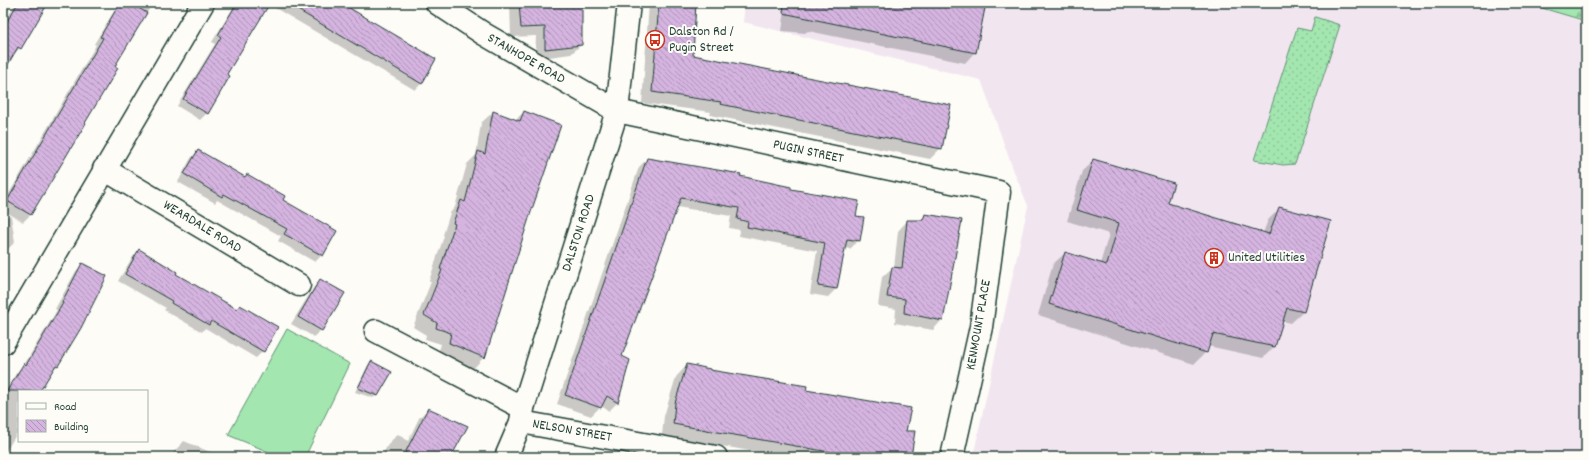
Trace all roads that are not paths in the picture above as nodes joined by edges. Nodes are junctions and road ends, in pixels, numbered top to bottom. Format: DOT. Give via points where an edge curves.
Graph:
graph roads {
  1 [pos="203,3"];
  2 [pos="437,3"];
  3 [pos="629,3"];
  4 [pos="617,111"];
  5 [pos="104,169"];
  6 [pos="999,192"];
  7 [pos="299,285"];
  8 [pos="11,311"];
  9 [pos="376,331"];
  10 [pos="3,343"];
  11 [pos="522,415"];
  12 [pos="506,457"];
  13 [pos="716,457"];
  14 [pos="952,457"];
  1 -- 5 [label="street"];
  2 -- 4 [label="street, STANHOPE ROAD" via="484,34"];
  3 -- 4 [label="street, DALSTON ROAD"];
  4 -- 6 [label="street, PUGIN STREET"];
  4 -- 11 [label="street, DALSTON ROAD"];
  5 -- 7 [label="street, WEARDALE ROAD"];
  5 -- 8 [label="street"];
  6 -- 14 [label="street, KENMOUNT PLACE" via="981,327"];
  8 -- 10 [label="street"];
  9 -- 11 [label="street, NELSON STREET"];
  11 -- 12 [label="street, DALSTON ROAD"];
  11 -- 13 [label="street, NELSON STREET"];
}
